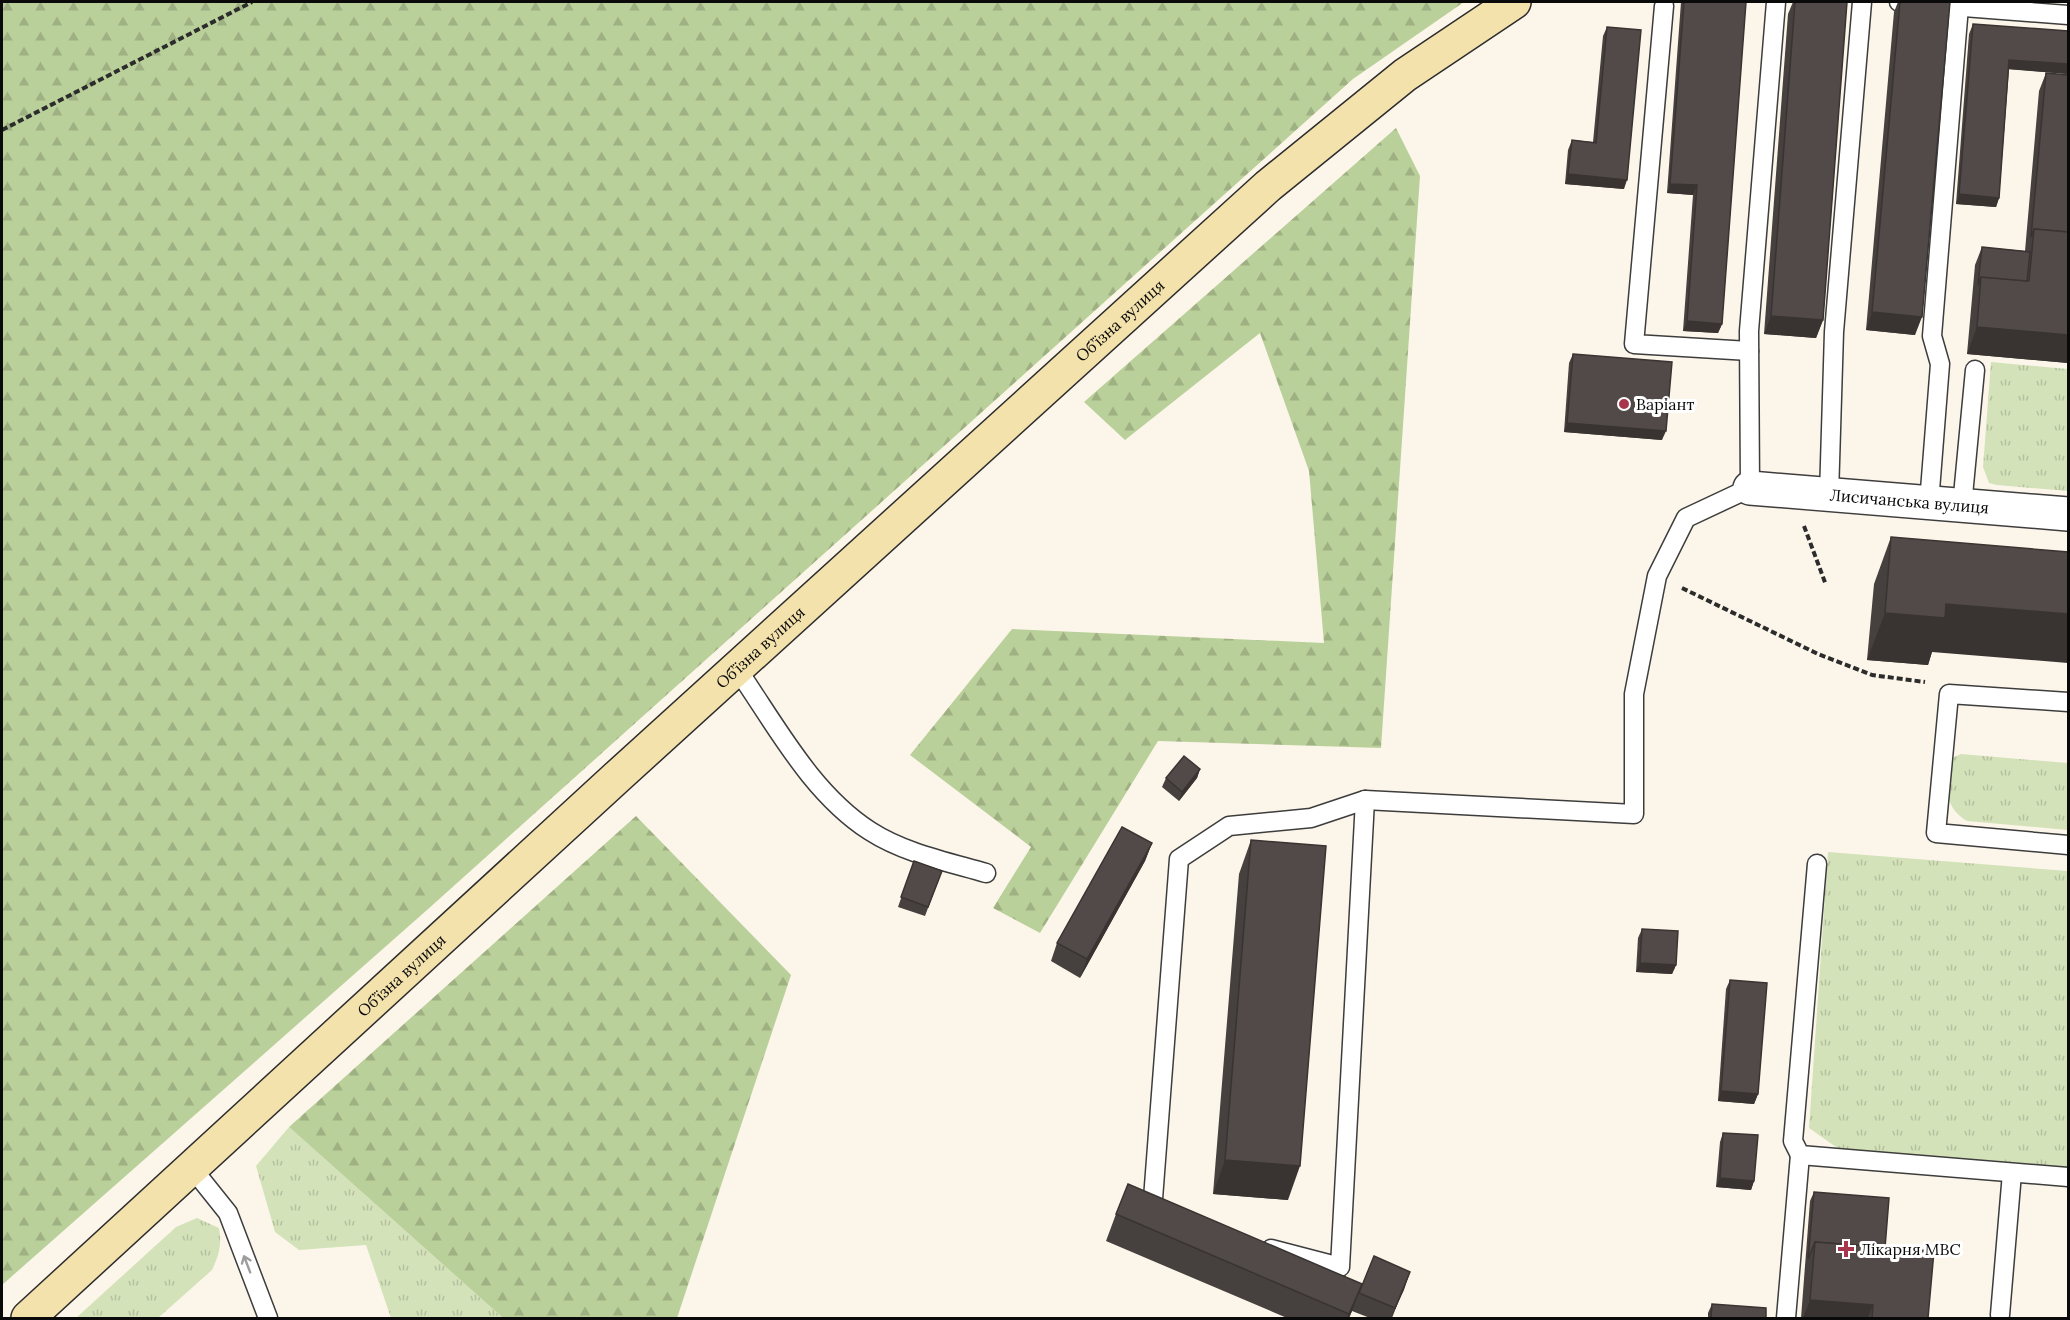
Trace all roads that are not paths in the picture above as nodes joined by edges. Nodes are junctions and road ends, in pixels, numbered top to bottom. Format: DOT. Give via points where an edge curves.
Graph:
graph roads {
  1 [pos="1514,2"];
  2 [pos="1776,2"];
  3 [pos="1862,2"];
  4 [pos="1899,2"];
  5 [pos="1664,6"];
  6 [pos="1959,6"];
  7 [pos="2068,15"];
  8 [pos="1749,351"];
  9 [pos="1974,370"];
  10 [pos="1750,488"];
  11 [pos="1828,495"];
  12 [pos="1929,503"];
  13 [pos="1962,506"];
  14 [pos="2068,514"];
  15 [pos="737,669"];
  16 [pos="2068,702"];
  17 [pos="1365,800"];
  18 [pos="2068,845"];
  19 [pos="1817,864"];
  20 [pos="986,873"];
  21 [pos="1800,1155"];
  22 [pos="192,1168"];
  23 [pos="2012,1173"];
  24 [pos="2068,1178"];
  25 [pos="1174,1219"];
  26 [pos="1249,1242"];
  27 [pos="2000,1315"];
  28 [pos="28,1318"];
  29 [pos="268,1318"];
  30 [pos="1786,1318"];
  1 -- 15 [label="main road, Об’їзна вулиця" via="1406,75 1269,186"];
  2 -- 8 [label="lane"];
  3 -- 11 [label="lane" via="1834,332"];
  4 -- 6 [label="lane"];
  5 -- 8 [label="lane" via="1634,344"];
  6 -- 7 [label="lane"];
  6 -- 12 [label="lane" via="1932,336 1940,364"];
  8 -- 10 [label="lane"];
  9 -- 13 [label="lane"];
  10 -- 11 [label="street, Лисичанська вулиця"];
  10 -- 17 [label="lane" via="1686,518 1657,576 1634,694 1634,814"];
  11 -- 12 [label="street, Лисичанська вулиця"];
  12 -- 13 [label="street, Лисичанська вулиця"];
  13 -- 14 [label="street, Лисичанська вулиця"];
  15 -- 20 [label="lane" via="823,792 871,831 924,855"];
  15 -- 22 [label="main road, Об’їзна вулиця"];
  16 -- 18 [label="lane" via="1949,694 1936,832"];
  17 -- 25 [label="lane" via="1311,818 1229,826 1179,859 1152,1212"];
  17 -- 26 [label="lane" via="1340,1267"];
  19 -- 21 [label="lane" via="1793,1141"];
  21 -- 23 [label="lane"];
  21 -- 30 [label="lane"];
  22 -- 28 [label="main road, Об’їзна вулиця"];
  29 -- 22 [label="lane, one-way" via="228,1213"];
  23 -- 24 [label="lane"];
  23 -- 27 [label="lane"];
}
